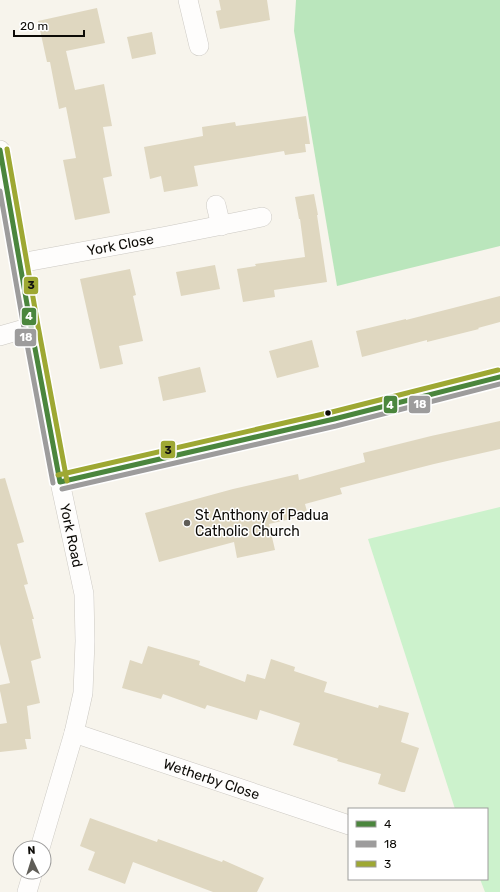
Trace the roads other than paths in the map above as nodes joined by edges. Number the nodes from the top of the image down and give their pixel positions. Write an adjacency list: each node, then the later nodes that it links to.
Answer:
1 (188, 0): 2 (street)
2 (199, 46)
3 (0, 150): 7 (street, York Road)
4 (216, 205): 6 (street)
5 (262, 217): 6 (street, York Close)
6 (221, 226): 7 (street, York Close)
7 (20, 263): 8 (street, York Road)
8 (31, 327): 9 (street); 11 (street, York Road)
9 (0, 336)
10 (500, 377): 11 (street)
11 (60, 482): 12 (street, York Road)
12 (74, 733): 13 (street, Wetherby Close); 14 (street, York Road)
13 (348, 825)
14 (42, 840)
15 (30, 880): 16 (street)
16 (26, 892)

